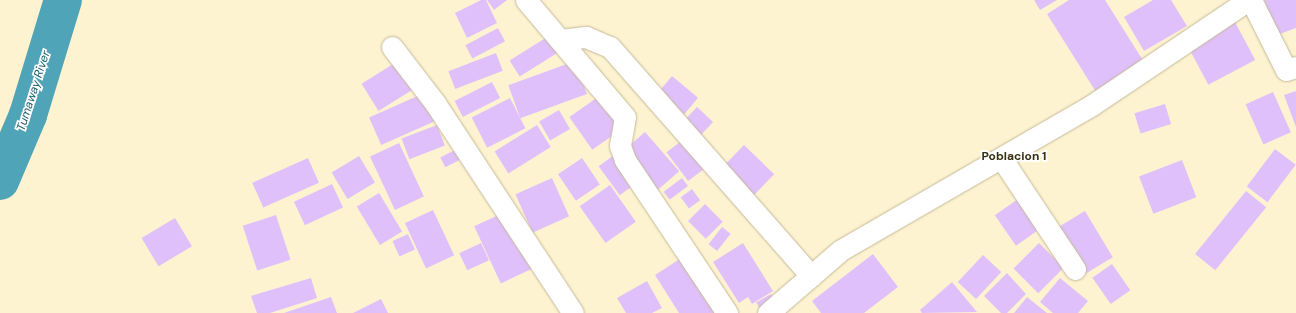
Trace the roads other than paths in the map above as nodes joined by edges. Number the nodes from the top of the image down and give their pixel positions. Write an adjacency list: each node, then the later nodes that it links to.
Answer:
1 (526, 0): 3 (street)
2 (1250, 0): 5 (street); 6 (street)
3 (560, 40): 8 (street); 10 (street)
4 (392, 47): 9 (street)
5 (1296, 67)
6 (1002, 159): 7 (street); 8 (street)
7 (1075, 269)
8 (811, 276): 11 (street)
9 (573, 313)
10 (727, 313)
11 (768, 313)

